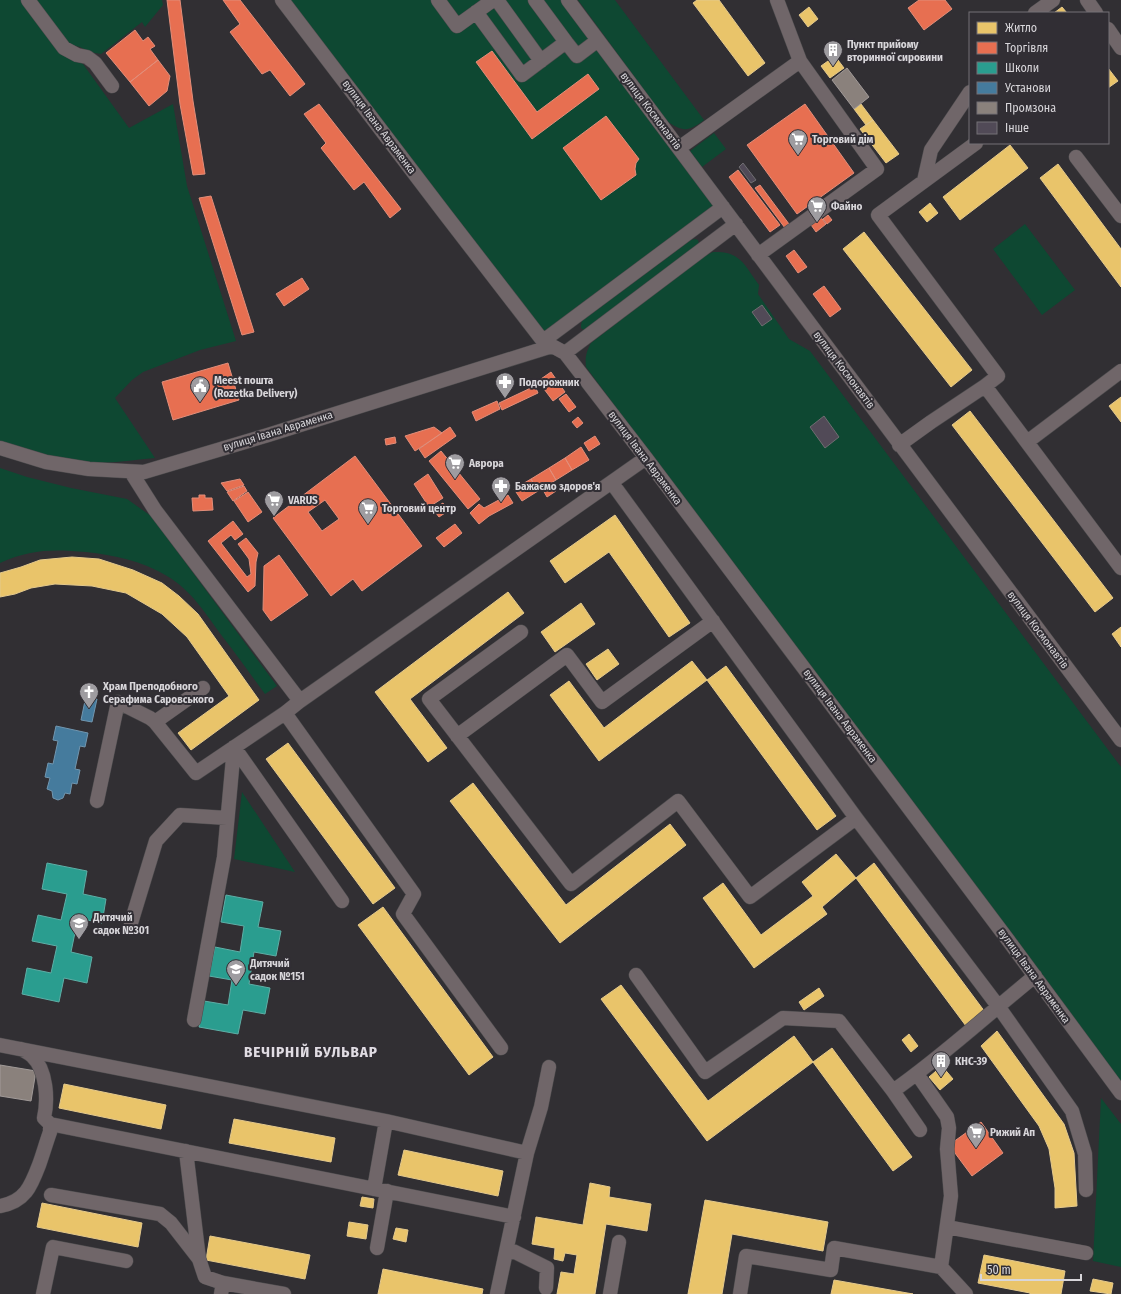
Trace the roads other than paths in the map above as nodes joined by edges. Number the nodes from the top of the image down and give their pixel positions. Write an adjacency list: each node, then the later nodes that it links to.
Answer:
1 (28, 0): 20 (street)
2 (282, 0): 30 (street, вулиця Івана Авраменка)
3 (438, 0): 11 (street)
4 (493, 0): 11 (street)
5 (497, 0): 18 (street)
6 (535, 0): 16 (street)
7 (568, 0): 15 (street, вулиця Космонавтів)
8 (777, 0): 19 (street)
9 (1054, 0): 12 (street)
10 (1087, 0): 13 (street)
11 (476, 12): 18 (street)
12 (1036, 12)
13 (1095, 12)
14 (1109, 30): 17 (street)
15 (598, 40): 16 (street); 23 (street, вулиця Космонавтів)
16 (566, 42): 18 (street)
17 (1121, 48)
18 (542, 61)
19 (800, 61): 23 (street); 29 (street)
20 (112, 86)
21 (969, 93): 25 (street)
22 (975, 144): 25 (street)
23 (678, 148): 26 (street, вулиця Космонавтів)
24 (1076, 157): 27 (street)
25 (924, 181): 33 (street)
26 (723, 207): 28 (street, вулиця Космонавтів); 30 (street)
27 (1121, 216)
28 (736, 224): 29 (street, вулиця Космонавтів); 31 (street)
29 (758, 255): 35 (street, вулиця Космонавтів)
30 (547, 343): 31 (street, вулиця Івана Авраменка); 38 (street, вулиця Івана Авраменка)
31 (565, 353): 37 (street, вулиця Івана Авраменка)
32 (1121, 371): 34 (street)
33 (985, 386): 34 (street); 35 (street)
34 (1027, 442): 40 (street)
35 (900, 445): 48 (street, вулиця Космонавтів)
36 (0, 448): 38 (street, вулиця Івана Авраменка)
37 (646, 458): 39 (street); 56 (street, вулиця Івана Авраменка)
38 (131, 472): 44 (street)
39 (612, 483): 41 (street); 44 (street)
40 (1121, 568)
41 (713, 621): 47 (street); 52 (street)
42 (521, 632): 47 (street)
43 (203, 688): 46 (street)
44 (300, 701): 45 (street)
45 (284, 713): 49 (street); 60 (street)
46 (155, 722): 49 (street); 50 (street)
47 (457, 736): 52 (street)
48 (1121, 740)
49 (234, 748): 51 (street); 53 (street)
50 (98, 800)
51 (227, 818): 54 (street); 58 (street)
52 (856, 818): 57 (street)
53 (342, 901)
54 (131, 923)
55 (636, 975): 64 (street)
56 (1035, 976): 57 (street); 65 (street, вулиця Івана Авраменка)
57 (998, 1006): 63 (street); 72 (street)
58 (194, 1020)
59 (0, 1045): 61 (street)
60 (501, 1048)
61 (21, 1049): 66 (street); 67 (street)
62 (549, 1067): 70 (street)
63 (917, 1074): 64 (street); 76 (street)
64 (893, 1091): 68 (street)
65 (1121, 1093)
66 (386, 1121): 70 (street); 71 (street)
67 (50, 1124): 69 (street); 74 (street)
68 (920, 1130)
69 (186, 1151): 71 (street); 81 (street)
70 (527, 1153): 75 (street)
71 (380, 1190): 75 (street); 78 (street)
72 (1086, 1190)
73 (51, 1195): 81 (street)
74 (0, 1206)
75 (514, 1217): 79 (street)
76 (947, 1227): 80 (street); 83 (street)
77 (619, 1242): 89 (street)
78 (377, 1248)
79 (507, 1248): 85 (street); 88 (street)
80 (1086, 1253)
81 (199, 1259): 84 (street)
82 (126, 1261): 86 (street)
83 (941, 1267): 90 (street); 91 (street)
84 (222, 1288): 87 (street)
85 (546, 1288)
86 (43, 1294)
87 (284, 1294)
88 (497, 1294)
89 (610, 1294)
90 (740, 1294)
91 (966, 1294)

